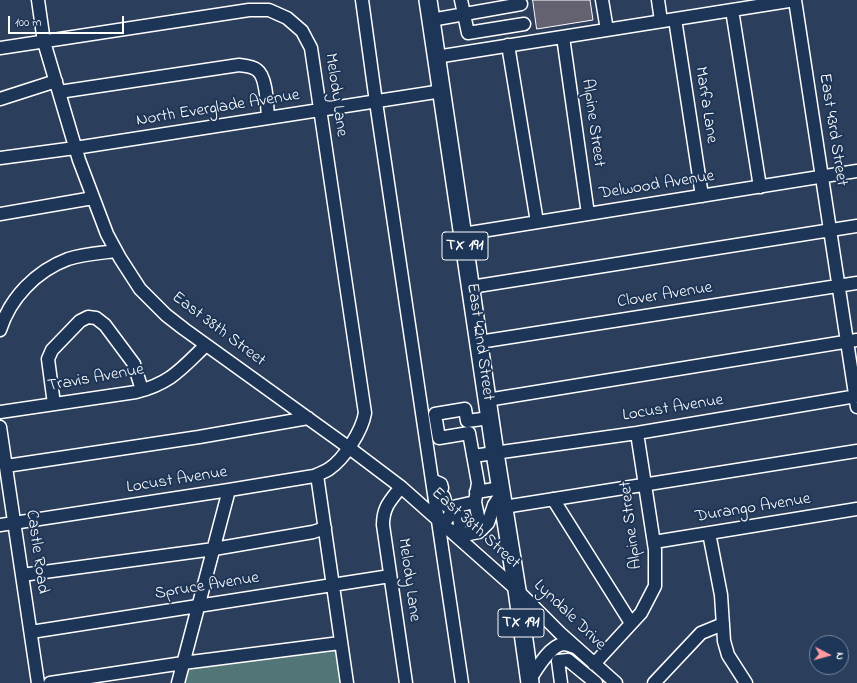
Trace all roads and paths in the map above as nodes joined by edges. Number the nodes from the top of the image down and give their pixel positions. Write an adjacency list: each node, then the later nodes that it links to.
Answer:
1 (38, 0): 18 (street, East 38th Street)
2 (362, 0): 26 (street)
3 (428, 0): 13 (highway, East 42nd Street / TX 191)
4 (461, 0): 11 (street)
5 (602, 0): 16 (street)
6 (658, 0): 14 (street)
7 (795, 0): 9 (street); 32 (street, East 43rd Street)
8 (521, 2): 11 (street); 15 (street)
9 (768, 2): 10 (street)
10 (732, 10): 12 (street); 33 (street)
11 (464, 14): 13 (street); 15 (street)
12 (675, 19): 14 (street); 34 (street, Marfa Lane)
13 (431, 20): 22 (highway, East 42nd Street / TX 191)
14 (661, 21): 16 (street)
15 (524, 24): 19 (street)
16 (607, 30): 17 (street)
17 (563, 36): 19 (street); 37 (street, Alpine Street)
18 (44, 42): 21 (street, Melody Lane); 23 (street, East 38th Street); 27 (street, Melody Lane)
19 (527, 42): 20 (street)
20 (508, 45): 22 (street); 38 (street)
21 (0, 48)
22 (436, 57): 24 (highway, East 42nd Street / TX 191)
23 (57, 87): 25 (street); 28 (street); 29 (street, East 38th Street)
24 (442, 91): 26 (street, North Everglade Avenue); 41 (highway, East 42nd Street / TX 191)
25 (0, 99)
26 (376, 102): 27 (street, North Everglade Avenue); 62 (street)
27 (320, 110): 28 (street, North Everglade Avenue); 63 (street, Melody Lane)
28 (268, 118): 29 (street, North Everglade Avenue)
29 (75, 148): 30 (street, North Everglade Avenue); 35 (street, East 38th Street)
30 (0, 158)
31 (857, 171): 32 (street, Delwood Avenue)
32 (822, 177): 33 (street, Delwood Avenue); 40 (street, East 43rd Street)
33 (760, 187): 34 (street, Delwood Avenue)
34 (702, 196): 37 (street, Delwood Avenue)
35 (93, 198): 36 (street); 42 (street, East 38th Street)
36 (0, 214)
37 (588, 214): 38 (street, Delwood Avenue)
38 (537, 222): 41 (street, Delwood Avenue)
39 (857, 226): 40 (street)
40 (830, 230): 44 (street, East 43rd Street); 45 (street)
41 (463, 234): 45 (highway, East 42nd Street / TX 191)
42 (116, 251): 46 (street); 49 (street, East 38th Street)
43 (857, 283): 44 (street, Clover Avenue)
44 (839, 286): 47 (street, East 43rd Street); 48 (street, Clover Avenue)
45 (471, 287): 48 (highway, East 42nd Street / TX 191)
46 (0, 330)
47 (852, 341): 51 (street); 52 (street, East 43rd Street)
48 (479, 342): 51 (highway, East 42nd Street / TX 191)
49 (206, 345): 50 (street, Travis Avenue); 55 (street, East 38th Street)
50 (142, 390): 53 (street, Travis Avenue); 53 (street)
51 (487, 400): 56 (highway, East 42nd Street / TX 191)
52 (856, 400): 60 (street, Locust Avenue)
53 (54, 404): 54 (street, Travis Avenue)
54 (0, 412)
55 (308, 418): 63 (street, East 38th Street); 67 (street)
56 (490, 418): 57 (street); 65 (highway, East 42nd Street / TX 191)
57 (467, 421): 59 (street); 61 (street)
58 (0, 427): 67 (street, Castle Road)
59 (469, 433): 61 (street); 66 (street)
60 (637, 433): 65 (street, Locust Avenue); 70 (street, Alpine Street)
61 (439, 438): 62 (street)
62 (426, 441): 69 (street)
63 (348, 447): 68 (street, Locust Avenue); 71 (street, East 38th Street)
64 (857, 451): 70 (street)
65 (495, 453): 66 (street, Locust Avenue); 74 (highway, East 42nd Street / TX 191)
66 (473, 456): 75 (street)
67 (6, 466): 79 (street, Castle Road)
68 (317, 475): 72 (street, Locust Avenue); 84 (street)
69 (432, 480): 73 (street); 73 (street)
70 (645, 485): 76 (street); 86 (street, Alpine Street)
71 (401, 487): 82 (street, East 38th Street); 89 (street, Melody Lane)
72 (229, 490): 79 (street, Locust Avenue); 87 (street)
73 (441, 495): 77 (street); 82 (street)
74 (502, 496): 75 (street); 76 (street); 82 (street); 91 (highway, East 42nd Street / TX 191)
75 (476, 497): 77 (street); 80 (street)
76 (553, 499): 93 (street)
77 (455, 508): 82 (street); 83 (street)
78 (857, 509): 85 (street, Durango Avenue)
79 (14, 522): 81 (street, Locust Avenue); 88 (street, Castle Road)
80 (479, 522)
81 (0, 524)
82 (443, 524): 91 (street, East 38th Street); 108 (street)
83 (460, 524)
84 (325, 528): 87 (street); 90 (street)
85 (708, 533): 86 (street, Durango Avenue); 94 (street)
86 (654, 542): 93 (street, Alpine Street)
87 (214, 549): 88 (street); 92 (street)
88 (22, 575): 95 (street, Castle Road)
89 (390, 576): 90 (street, Spruce Avenue); 107 (street, Melody Lane)
90 (333, 584): 92 (street, Spruce Avenue); 96 (street)
91 (517, 590): 97 (street, Lyndale Drive); 102 (highway, East 42nd Street / TX 191)
92 (198, 605): 95 (street, Spruce Avenue); 98 (street)
93 (631, 623): 99 (street, Alpine Street)
94 (723, 624): 112 (street); 113 (street)
95 (30, 632): 103 (street, Castle Road)
96 (340, 643): 98 (street); 106 (street)
97 (575, 647): 99 (street, Lyndale Drive); 102 (street)
98 (183, 663): 101 (street); 105 (street)
99 (594, 664): 100 (street, Lyndale Drive)
100 (604, 672): 110 (street); 111 (street, Lyndale Drive)
101 (101, 679): 104 (street)
102 (530, 682)
103 (38, 683)
104 (50, 683)
105 (178, 683)
106 (347, 683)
107 (406, 683)
108 (462, 683)
109 (561, 683): 110 (street)
110 (595, 683)
111 (616, 683)
112 (654, 683)
113 (746, 683)

